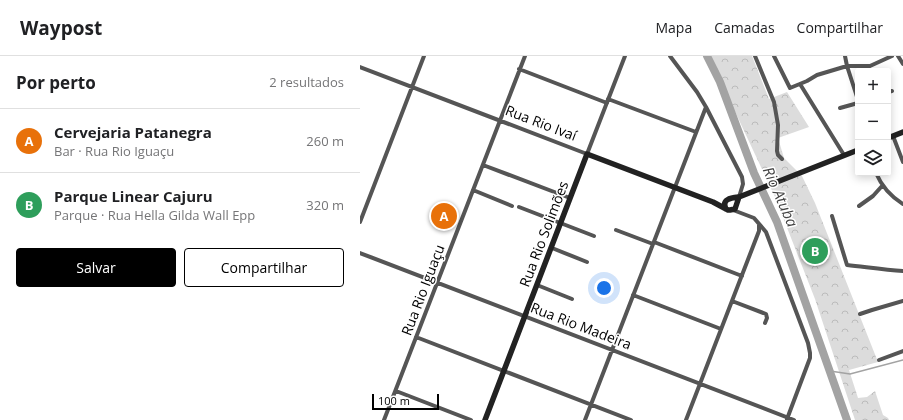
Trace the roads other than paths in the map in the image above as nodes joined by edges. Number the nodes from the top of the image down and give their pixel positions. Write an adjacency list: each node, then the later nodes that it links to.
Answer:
1 (424, 56): 15 (street)
2 (525, 56): 13 (street, Rua Rio Iguaçu)
3 (625, 56): 17 (street, Rua Rio Solimões)
4 (670, 56): 19 (street)
5 (754, 56): 29 (street)
6 (774, 56): 14 (street)
7 (845, 56): 11 (street)
8 (892, 56): 11 (street)
9 (898, 56): 10 (street)
10 (903, 64)
11 (847, 66): 14 (street); 16 (street)
12 (360, 67): 15 (street, Rua Rio Ivaí)
13 (519, 69): 17 (street); 21 (street, Rua Rio Iguaçu)
14 (800, 84): 28 (street)
15 (412, 87): 21 (street, Rua Rio Ivaí); 47 (street)
16 (855, 92)
17 (608, 101): 22 (street); 27 (street, Rua Rio Solimões)
18 (855, 103): 20 (street)
19 (706, 107): 22 (street); 36 (street)
20 (840, 108)
21 (500, 120): 27 (street, Rua Rio Ivaí); 31 (street, Rua Rio Iguaçu)
22 (696, 132): 34 (street)
23 (903, 132): 24 (street)
24 (891, 137)
25 (891, 139): 30 (street)
26 (855, 151): 28 (street, Rua Rio Ivaí)
27 (587, 154): 34 (street, Rua Rio Ivaí); 37 (street, Rua Rio Solimões)
28 (844, 155): 36 (street, Rua Rio Ivaí)
29 (782, 159)
30 (903, 162)
31 (483, 165): 35 (street, Rua Rio Iguaçu); 37 (street)
32 (877, 176): 33 (street)
33 (882, 186): 40 (street); 42 (street)
34 (675, 187): 39 (street, Rua Rio Ivaí); 52 (street)
35 (473, 190): 41 (street); 58 (street, Rua Rio Iguaçu)
36 (739, 197): 38 (street, Rua Rio Ivaí); 44 (street)
37 (570, 198): 49 (street, Rua Rio Solimões)
38 (727, 200): 39 (street, Rua Rio Ivaí); 44 (street); 45 (street)
39 (713, 202): 45 (street, Rua Rio Ivaí)
40 (903, 204)
41 (512, 206)
42 (859, 206)
43 (519, 207): 49 (street)
44 (735, 208): 45 (street); 48 (street)
45 (726, 209)
46 (832, 216): 56 (street)
47 (360, 222)
48 (758, 222): 57 (street); 76 (street)
49 (561, 224): 51 (street); 53 (street, Rua Rio Solimões)
50 (616, 230): 52 (street)
51 (594, 236)
52 (653, 243): 57 (street); 60 (street)
53 (552, 248): 55 (street); 59 (street, Rua Rio Solimões)
54 (360, 253): 58 (street, Rua Rio Madeira)
55 (587, 262)
56 (903, 271)
57 (742, 276): 62 (street)
58 (437, 282): 65 (street, Rua Rio Madeira); 68 (street, Rua Rio Iguaçu)
59 (537, 286): 61 (street); 65 (street, Rua Rio Solimões)
60 (633, 295): 67 (street); 69 (street)
61 (572, 299)
62 (732, 301): 66 (street); 67 (street)
63 (903, 301): 64 (street)
64 (860, 314)
65 (525, 316): 69 (street, Rua Rio Madeira); 72 (street, Rua Rio Solimões)
66 (765, 323)
67 (721, 329): 73 (street)
68 (416, 337): 72 (street); 74 (street, Rua Rio Iguaçu)
69 (612, 350): 73 (street, Rua Rio Madeira); 75 (street)
70 (903, 351): 71 (street)
71 (878, 360)
72 (504, 370): 75 (street); 79 (street, Rua Rio Solimões)
73 (700, 384): 76 (street, Rua Rio Madeira); 82 (street)
74 (396, 391): 77 (street, Rua Rio Iguaçu); 78 (street)
75 (591, 404): 80 (street); 81 (street)
76 (787, 419): 83 (street, Rua Rio Madeira)
77 (384, 420)
78 (471, 420)
79 (485, 420)
80 (585, 420)
81 (631, 420)
82 (686, 420)
83 (794, 420)

